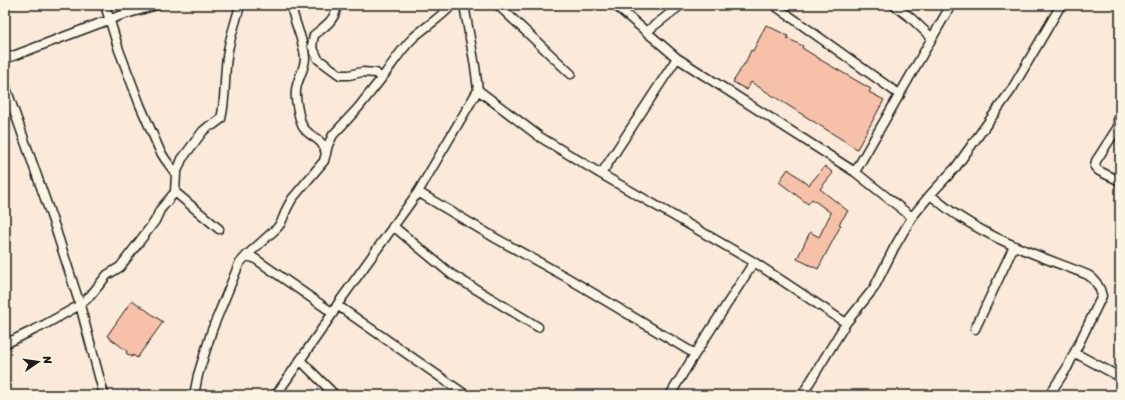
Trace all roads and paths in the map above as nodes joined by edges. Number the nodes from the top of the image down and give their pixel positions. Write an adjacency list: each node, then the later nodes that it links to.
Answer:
1 (105, 5): 15 (street)
2 (157, 5): 15 (street)
3 (240, 5): 29 (street)
4 (291, 5): 27 (street)
5 (336, 5): 21 (street)
6 (452, 5): 21 (street)
7 (464, 5): 23 (street)
8 (498, 5): 20 (street)
9 (615, 5): 16 (street)
10 (681, 5): 16 (street)
11 (774, 5): 24 (street)
12 (894, 5): 17 (street)
13 (952, 5): 17 (street)
14 (1061, 5): 34 (street)
15 (109, 20): 19 (street); 29 (street)
16 (646, 32): 18 (street)
17 (932, 38): 24 (street)
18 (677, 58): 28 (street); 30 (street)
19 (5, 59)
20 (571, 74)
21 (381, 79): 27 (street)
22 (5, 85): 41 (street)
23 (478, 90): 30 (street); 33 (street)
24 (900, 95): 28 (street)
25 (1120, 116): 26 (street)
26 (1119, 128): 31 (street)
27 (326, 154): 39 (street)
28 (855, 172): 35 (street)
29 (176, 174): 32 (street)
30 (601, 174): 40 (street)
31 (1120, 181)
32 (175, 192): 37 (street); 41 (street)
33 (418, 192): 36 (street); 49 (street)
34 (930, 195): 35 (street); 38 (street)
35 (912, 217): 44 (street)
36 (393, 226): 42 (street); 45 (street)
37 (219, 230)
38 (1014, 246): 46 (street); 48 (street)
39 (246, 256): 43 (street); 53 (street)
40 (754, 262): 44 (street); 49 (street)
41 (80, 305): 47 (street); 52 (street)
42 (337, 305): 43 (street); 56 (street)
43 (333, 313): 50 (street)
44 (846, 323): 58 (street)
45 (538, 327)
46 (975, 329)
47 (5, 344)
48 (1075, 353): 51 (street); 59 (street)
49 (694, 354): 57 (street)
50 (300, 360): 54 (street); 55 (street)
51 (1120, 377)
52 (104, 395)
53 (194, 395)
54 (276, 395)
55 (335, 395)
56 (466, 395)
57 (670, 395)
58 (802, 395)
59 (1049, 395)

